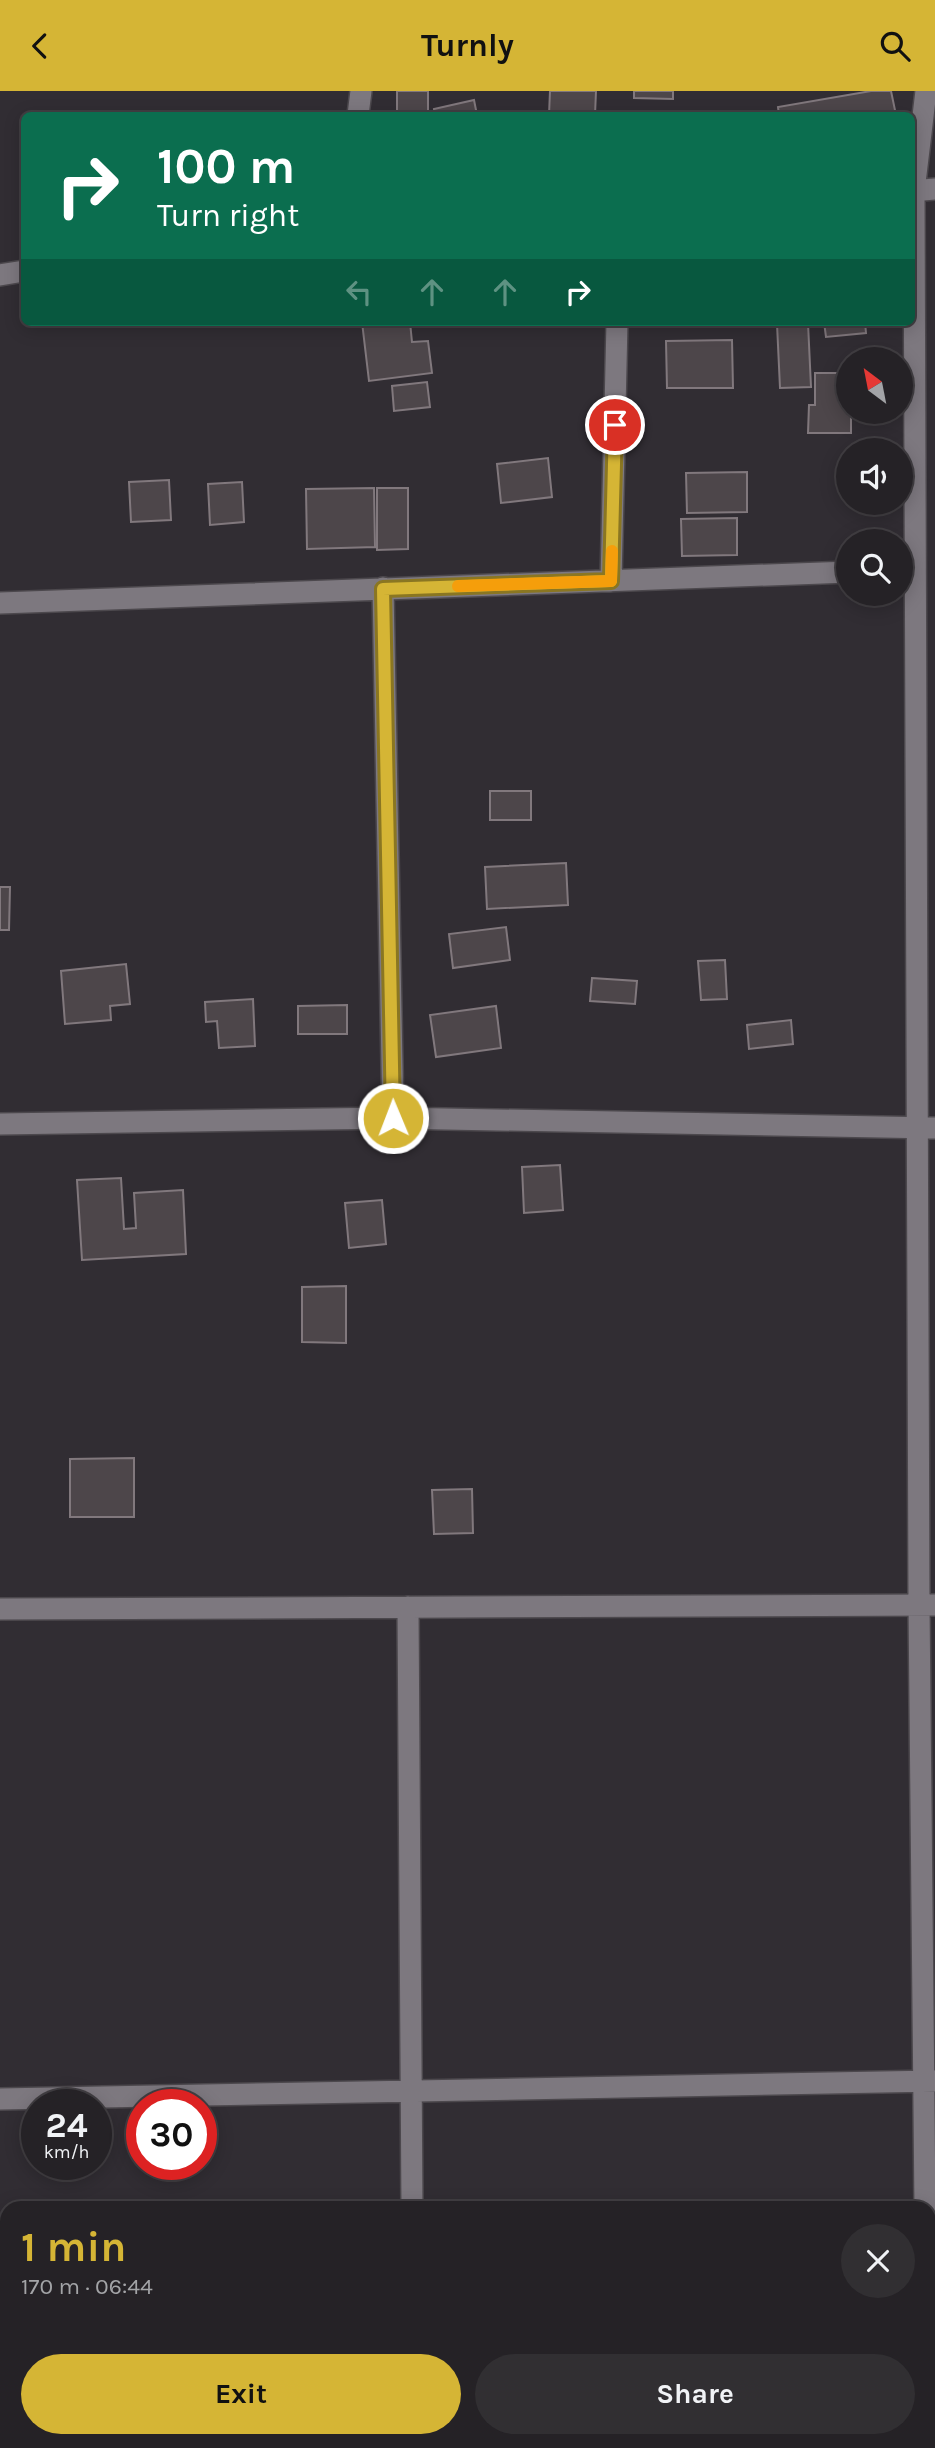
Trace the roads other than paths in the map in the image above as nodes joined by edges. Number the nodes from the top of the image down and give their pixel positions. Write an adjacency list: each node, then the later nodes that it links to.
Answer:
1 (361, 91): 3 (street)
2 (926, 91): 4 (street)
3 (358, 112)
4 (920, 190): 8 (street)
5 (21, 272): 6 (street)
6 (0, 275)
7 (617, 326): 10 (street)
8 (917, 570): 15 (street)
9 (836, 572): 10 (street)
10 (611, 581): 11 (street)
11 (383, 589): 12 (street); 13 (street)
12 (0, 603)
13 (393, 1118): 14 (street); 15 (street)
14 (0, 1124)
15 (926, 1128): 16 (street)
16 (927, 1604): 17 (street); 19 (street)
17 (408, 1607): 18 (street); 20 (street)
18 (0, 1609)
19 (929, 2081): 20 (street); 23 (street)
20 (411, 2091): 21 (street); 22 (street)
21 (0, 2099)
22 (412, 2201)
23 (925, 2201)

